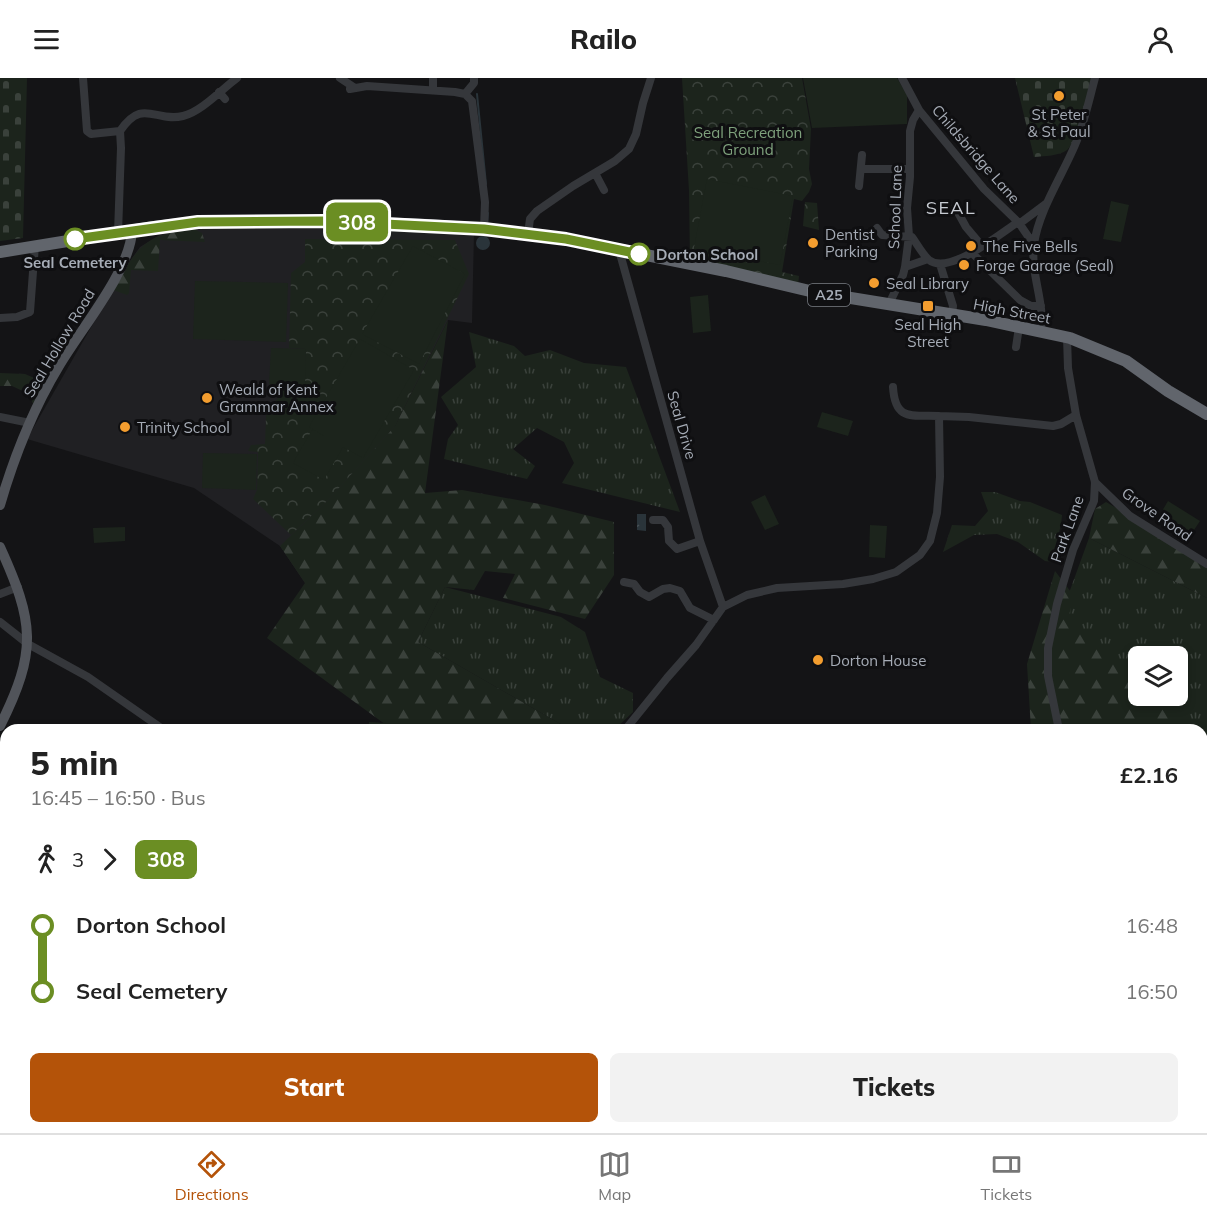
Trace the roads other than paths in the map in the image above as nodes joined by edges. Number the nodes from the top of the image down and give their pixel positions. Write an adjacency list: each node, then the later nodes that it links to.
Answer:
1 (83, 78): 15 (street)
2 (237, 78): 11 (street)
3 (340, 78): 9 (street)
4 (433, 78): 10 (street)
5 (474, 78): 12 (street)
6 (651, 78): 19 (street)
7 (902, 78): 14 (street, Childsbridge Lane)
8 (1095, 78): 22 (street)
9 (367, 82): 10 (street)
10 (433, 90): 12 (street)
11 (219, 92): 13 (street); 15 (street)
12 (465, 94): 26 (street)
13 (225, 99)
14 (918, 109): 18 (street, School Lane); 24 (street, Childsbridge Lane)
15 (120, 130): 28 (street)
16 (862, 155): 17 (street)
17 (861, 169): 18 (street); 20 (street)
18 (910, 169): 30 (street, School Lane)
19 (595, 173): 21 (street); 29 (street)
20 (859, 186)
21 (604, 190)
22 (1049, 202): 24 (street); 32 (street)
23 (955, 207): 33 (street)
24 (1018, 223): 32 (street, Childsbridge Lane); 33 (street)
25 (877, 228): 30 (street)
26 (484, 229): 27 (highway, A25); 29 (highway, High Street / A25)
27 (132, 231): 28 (highway, A25); 53 (main road, Seal Hollow Road)
28 (118, 233): 31 (highway, A25)
29 (528, 234): 34 (highway, High Street / A25)
30 (909, 236): 37 (street); 39 (street, School Lane)
31 (34, 245): 35 (highway, A25); 43 (street)
32 (1034, 245): 41 (street)
33 (982, 246): 36 (street)
34 (619, 250): 40 (highway, High Street / A25); 59 (street, Seal Drive)
35 (0, 252)
36 (973, 254): 38 (street); 41 (street)
37 (928, 259): 38 (street); 39 (street)
38 (940, 264): 42 (street)
39 (905, 267): 40 (street, School Lane)
40 (889, 304): 42 (highway, High Street / A25)
41 (1041, 306): 45 (street)
42 (952, 315): 44 (highway, High Street / A25)
43 (0, 318)
44 (1019, 327): 45 (highway, High Street / A25); 47 (street)
45 (1041, 331): 46 (highway, High Street / A25)
46 (1067, 337): 49 (highway, A25); 50 (street, Park Lane)
47 (1016, 347)
48 (893, 387): 51 (street)
49 (1207, 414)
50 (1076, 415): 51 (street); 54 (street, Park Lane)
51 (939, 416): 65 (street)
52 (0, 417): 53 (street)
53 (30, 423): 57 (main road, Seal Hollow Road)
54 (1095, 482): 55 (street, Grove Road); 56 (street, Park Lane)
55 (1110, 498): 56 (street); 61 (street, Grove Road)
56 (1094, 501): 72 (street, Park Lane)
57 (0, 505)
58 (653, 520): 59 (street)
59 (700, 541): 65 (street, Seal Drive)
60 (0, 547): 63 (main road)
61 (1207, 564)
62 (624, 582): 66 (street)
63 (18, 587): 64 (street); 68 (main road)
64 (0, 594)
65 (723, 607): 66 (street)
66 (714, 620): 71 (street)
67 (0, 622): 68 (street)
68 (28, 644): 69 (main road); 70 (street)
69 (1, 724)
70 (155, 724)
71 (630, 724)
72 (1058, 724)

